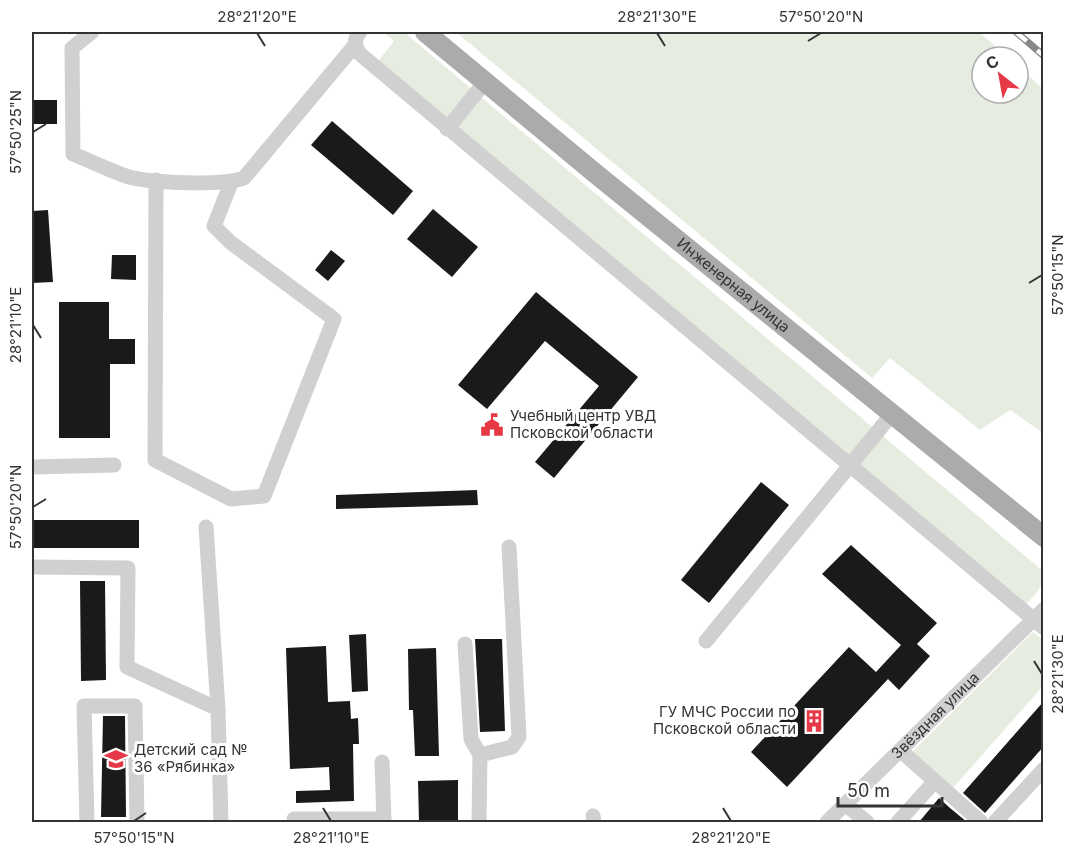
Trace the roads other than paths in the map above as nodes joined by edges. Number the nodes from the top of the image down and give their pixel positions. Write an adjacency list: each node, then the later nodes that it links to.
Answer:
1 (92, 32): 6 (street)
2 (425, 32): 4 (main road, Инженерная улица)
3 (357, 38): 5 (street); 7 (street)
4 (485, 82): 5 (street); 8 (main road, Инженерная улица)
5 (447, 129): 10 (street)
6 (156, 180): 7 (street); 7 (street)
7 (231, 183)
8 (892, 414): 10 (street); 13 (main road, Инженерная улица)
9 (114, 465): 11 (street)
10 (849, 465): 16 (street); 17 (street)
11 (32, 467)
12 (206, 527): 19 (street)
13 (1044, 537)
14 (509, 548): 21 (street)
15 (32, 567): 19 (street)
16 (1040, 619): 20 (street, Звёздная улица)
17 (706, 641)
18 (465, 644): 21 (street)
19 (218, 709): 30 (street)
20 (901, 751): 24 (street); 25 (street, Звёздная улица)
21 (480, 755): 31 (street)
22 (382, 762): 27 (street)
23 (1044, 769): 36 (street)
24 (935, 781): 34 (street); 35 (street)
25 (846, 805): 32 (street, Звёздная улица); 33 (street)
26 (294, 819): 27 (street)
27 (384, 820)
28 (87, 822): 29 (street)
29 (138, 822)
30 (221, 822)
31 (479, 822)
32 (827, 822)
33 (867, 822)
34 (898, 822)
35 (981, 822)
36 (995, 822)

